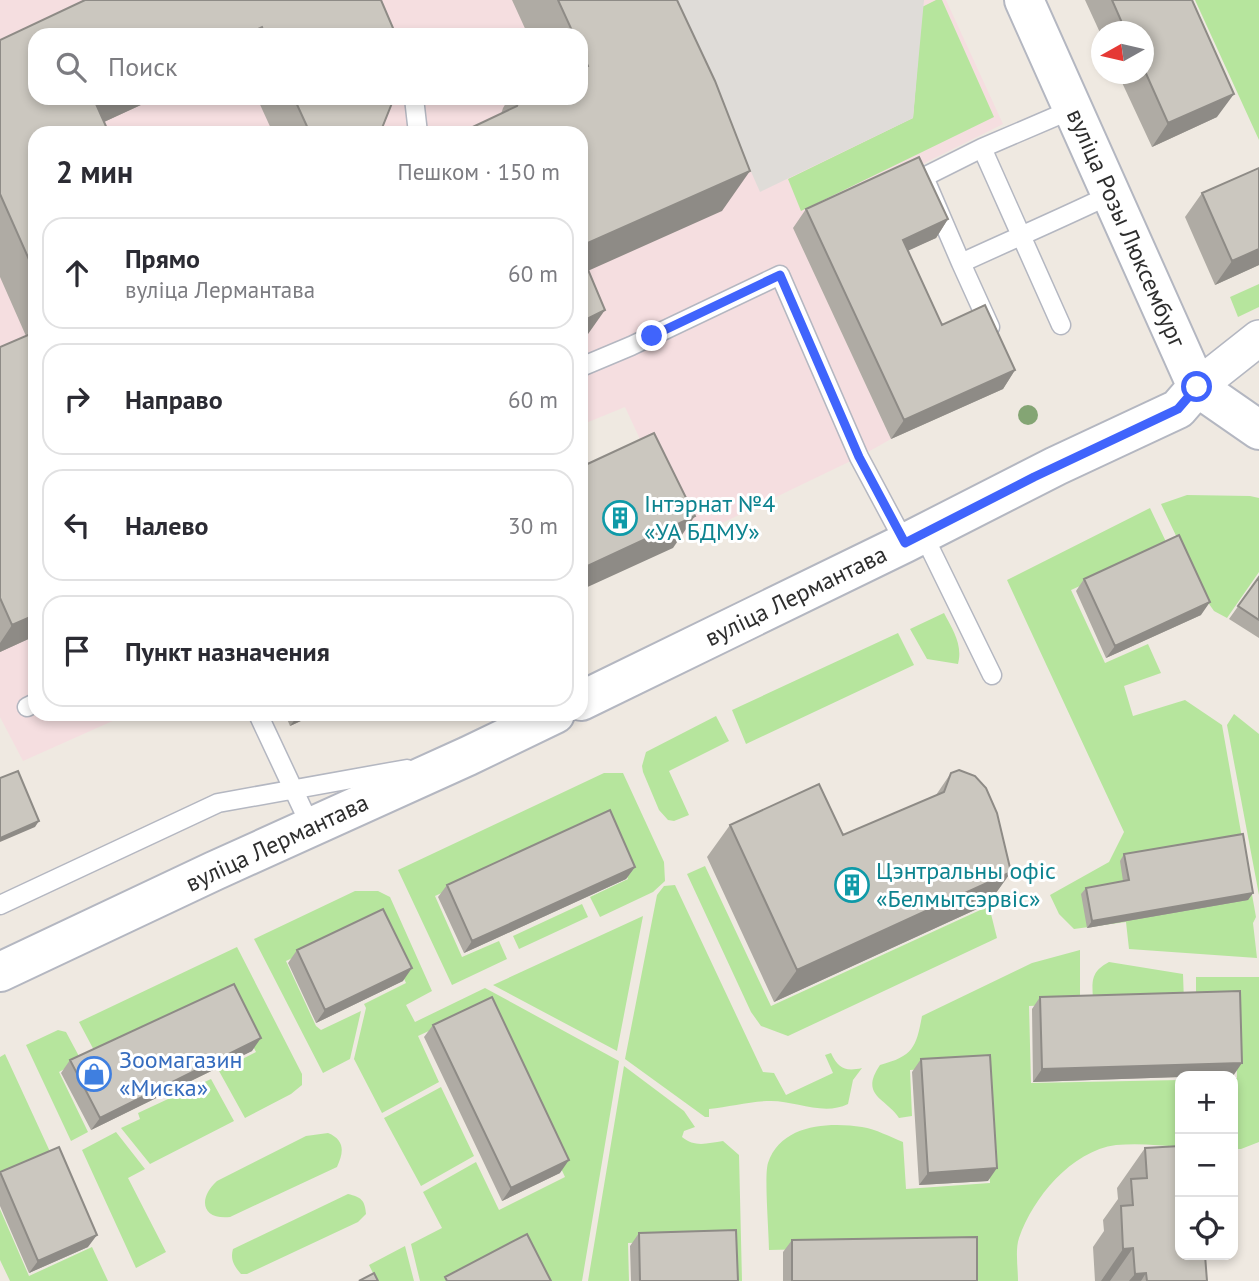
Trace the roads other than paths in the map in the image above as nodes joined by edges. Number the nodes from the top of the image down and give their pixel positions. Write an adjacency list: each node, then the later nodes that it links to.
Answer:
1 (1024, 0): 3 (street, вуліца Розы Люксембург)
2 (415, 105): 4 (lane)
3 (1073, 109): 5 (lane); 6 (street, вуліца Розы Люксембург)
4 (417, 126)
5 (982, 148): 7 (lane); 8 (lane)
6 (1112, 194): 7 (lane); 13 (street, вуліца Розы Люксембург)
7 (1021, 236): 8 (lane); 9 (lane)
8 (961, 263): 10 (lane)
9 (1061, 325)
10 (995, 337)
11 (1259, 338): 13 (street, вуліца Лермантава)
12 (588, 363): 15 (lane)
13 (1197, 387): 14 (street); 15 (street, вуліца Лермантава)
14 (1259, 430)
15 (914, 539): 16 (lane); 17 (street, вуліца Лермантава)
16 (992, 676)
17 (588, 698)
18 (261, 721): 21 (lane)
19 (540, 721): 20 (street, вуліца Лермантава)
20 (468, 756): 21 (lane); 22 (street, вуліца Лермантава)
21 (292, 788): 22 (lane); 23 (lane)
22 (312, 827): 24 (street, вуліца Лермантава)
23 (0, 905)
24 (0, 972)

